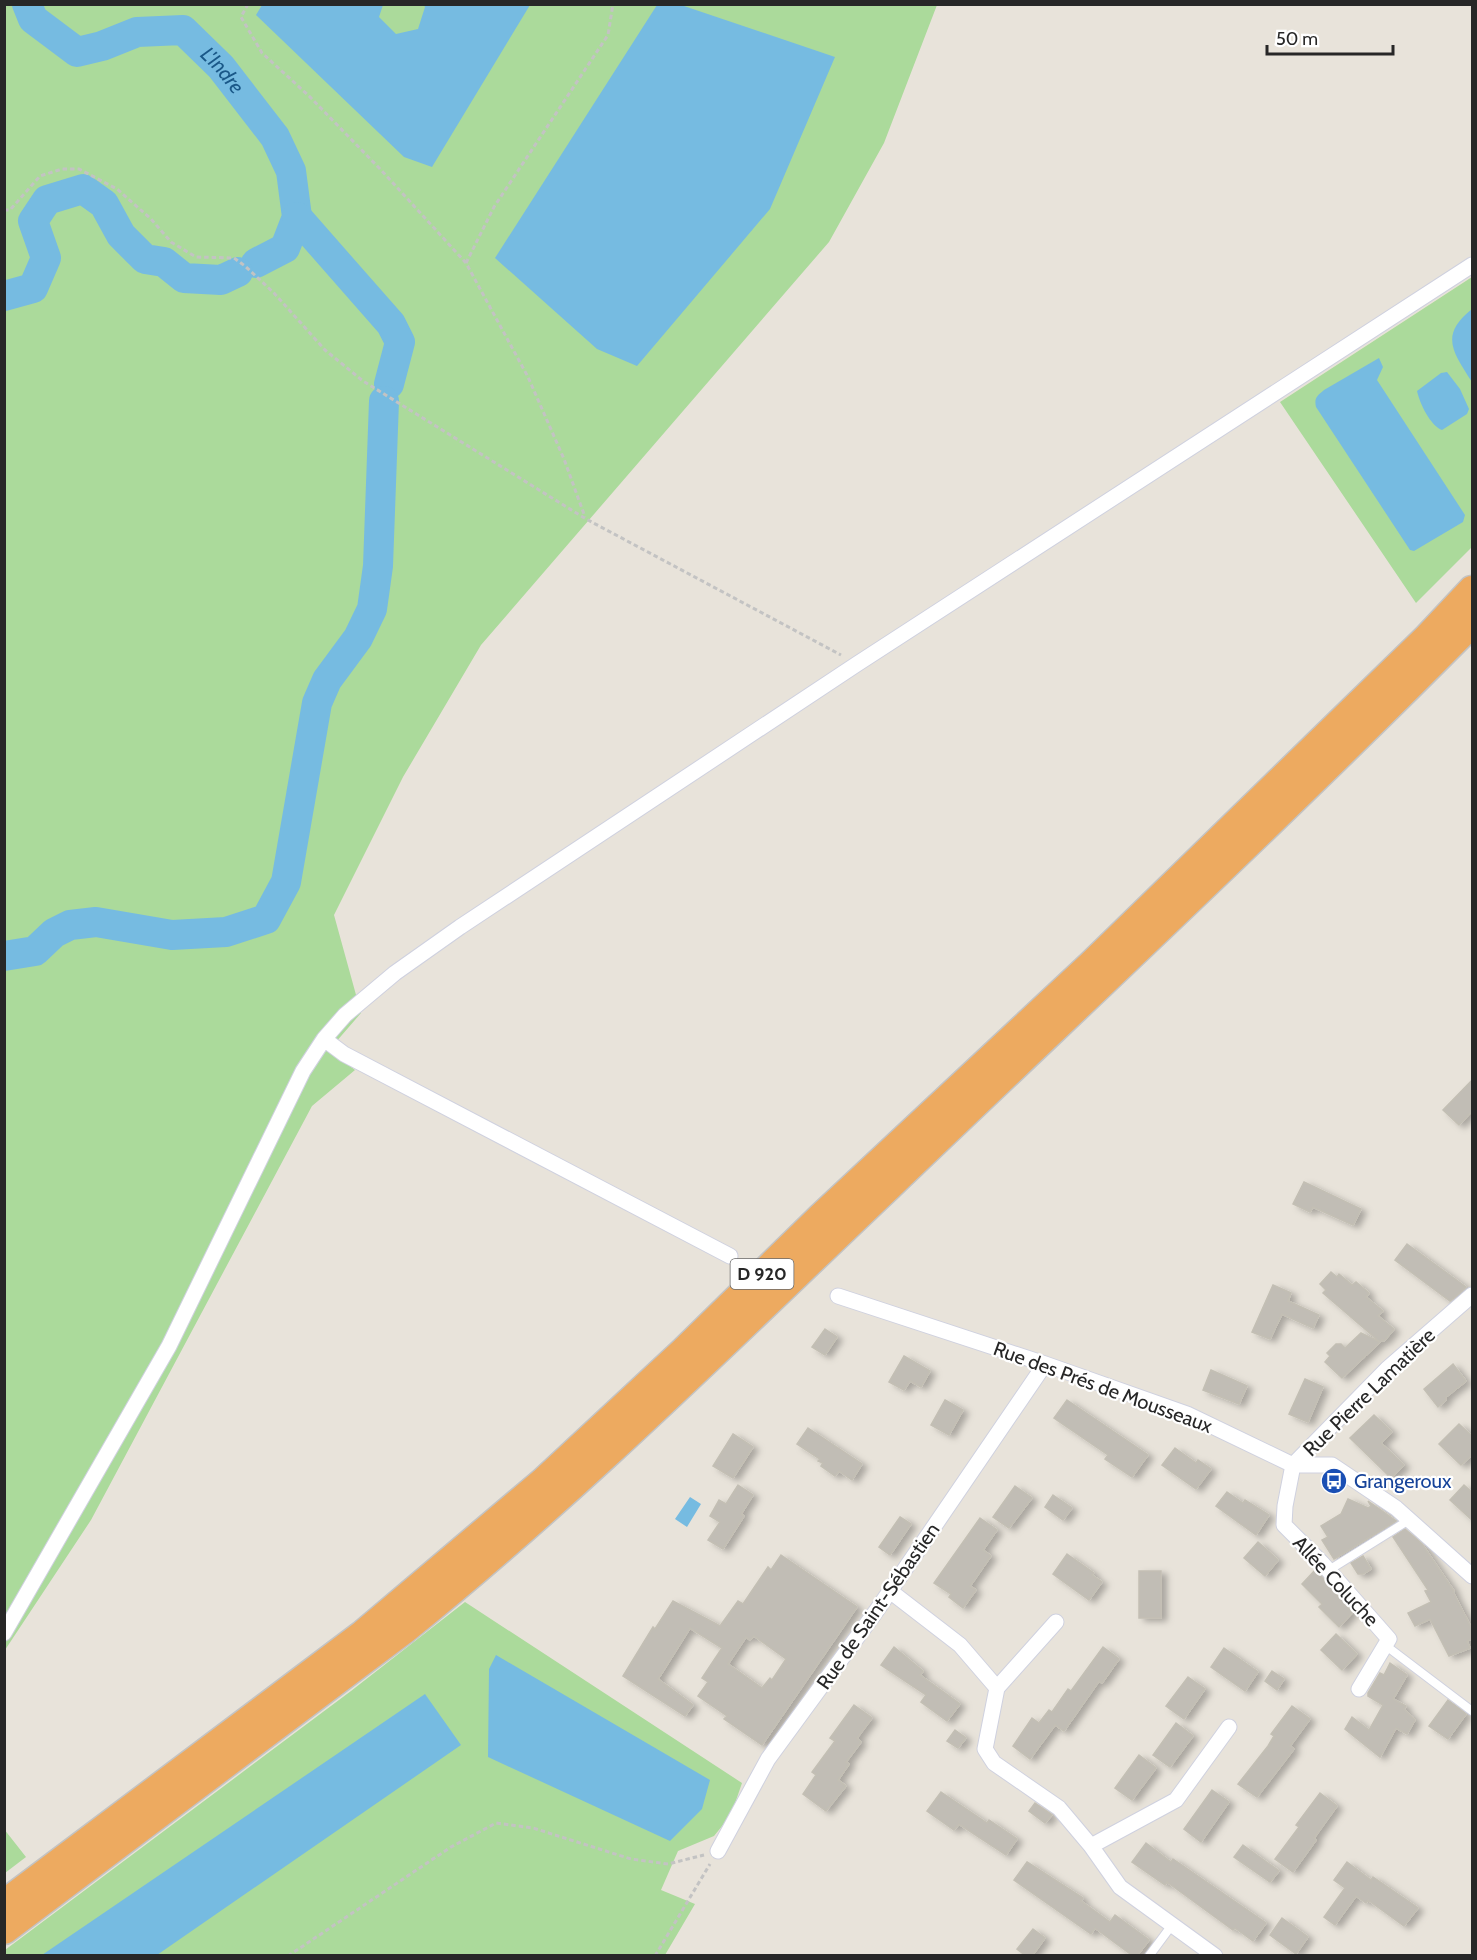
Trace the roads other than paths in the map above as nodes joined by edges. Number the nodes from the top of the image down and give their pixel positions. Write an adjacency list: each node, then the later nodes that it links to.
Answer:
1 (1473, 266): 6 (street)
2 (1473, 590): 25 (highway, D 920)
3 (1473, 623): 5 (highway, D 920)
4 (1473, 638): 5 (highway)
5 (1407, 689): 27 (highway, D 920)
6 (324, 1039): 7 (street); 17 (street)
7 (730, 1256)
8 (1473, 1295): 11 (street, Rue Pierre Lamatière)
9 (838, 1296): 10 (street, Rue des Prés de Mousseaux)
10 (1045, 1364): 11 (street, Rue des Prés de Mousseaux); 15 (street, Rue de Saint-Sébastien)
11 (1293, 1465): 12 (street, Rue des Prés de Mousseaux); 13 (street, Allée Coluche)
12 (1409, 1520): 13 (lane); 14 (street, Rue des Prés de Mousseaux)
13 (1329, 1570): 18 (street, Allée Coluche)
14 (1473, 1576)
15 (890, 1591): 19 (street); 24 (street, Rue de Saint-Sébastien)
16 (1056, 1622): 19 (street)
17 (4, 1633)
18 (1385, 1645): 20 (street, Allée Coluche); 21 (lane)
19 (998, 1688): 23 (street)
20 (1359, 1689)
21 (1473, 1711)
22 (1229, 1727): 23 (street)
23 (1091, 1846): 26 (street)
24 (718, 1851)
25 (4, 1904)
26 (1172, 1925): 28 (lane); 29 (street)
27 (4, 1930)
28 (1149, 1956)
29 (1215, 1956)

